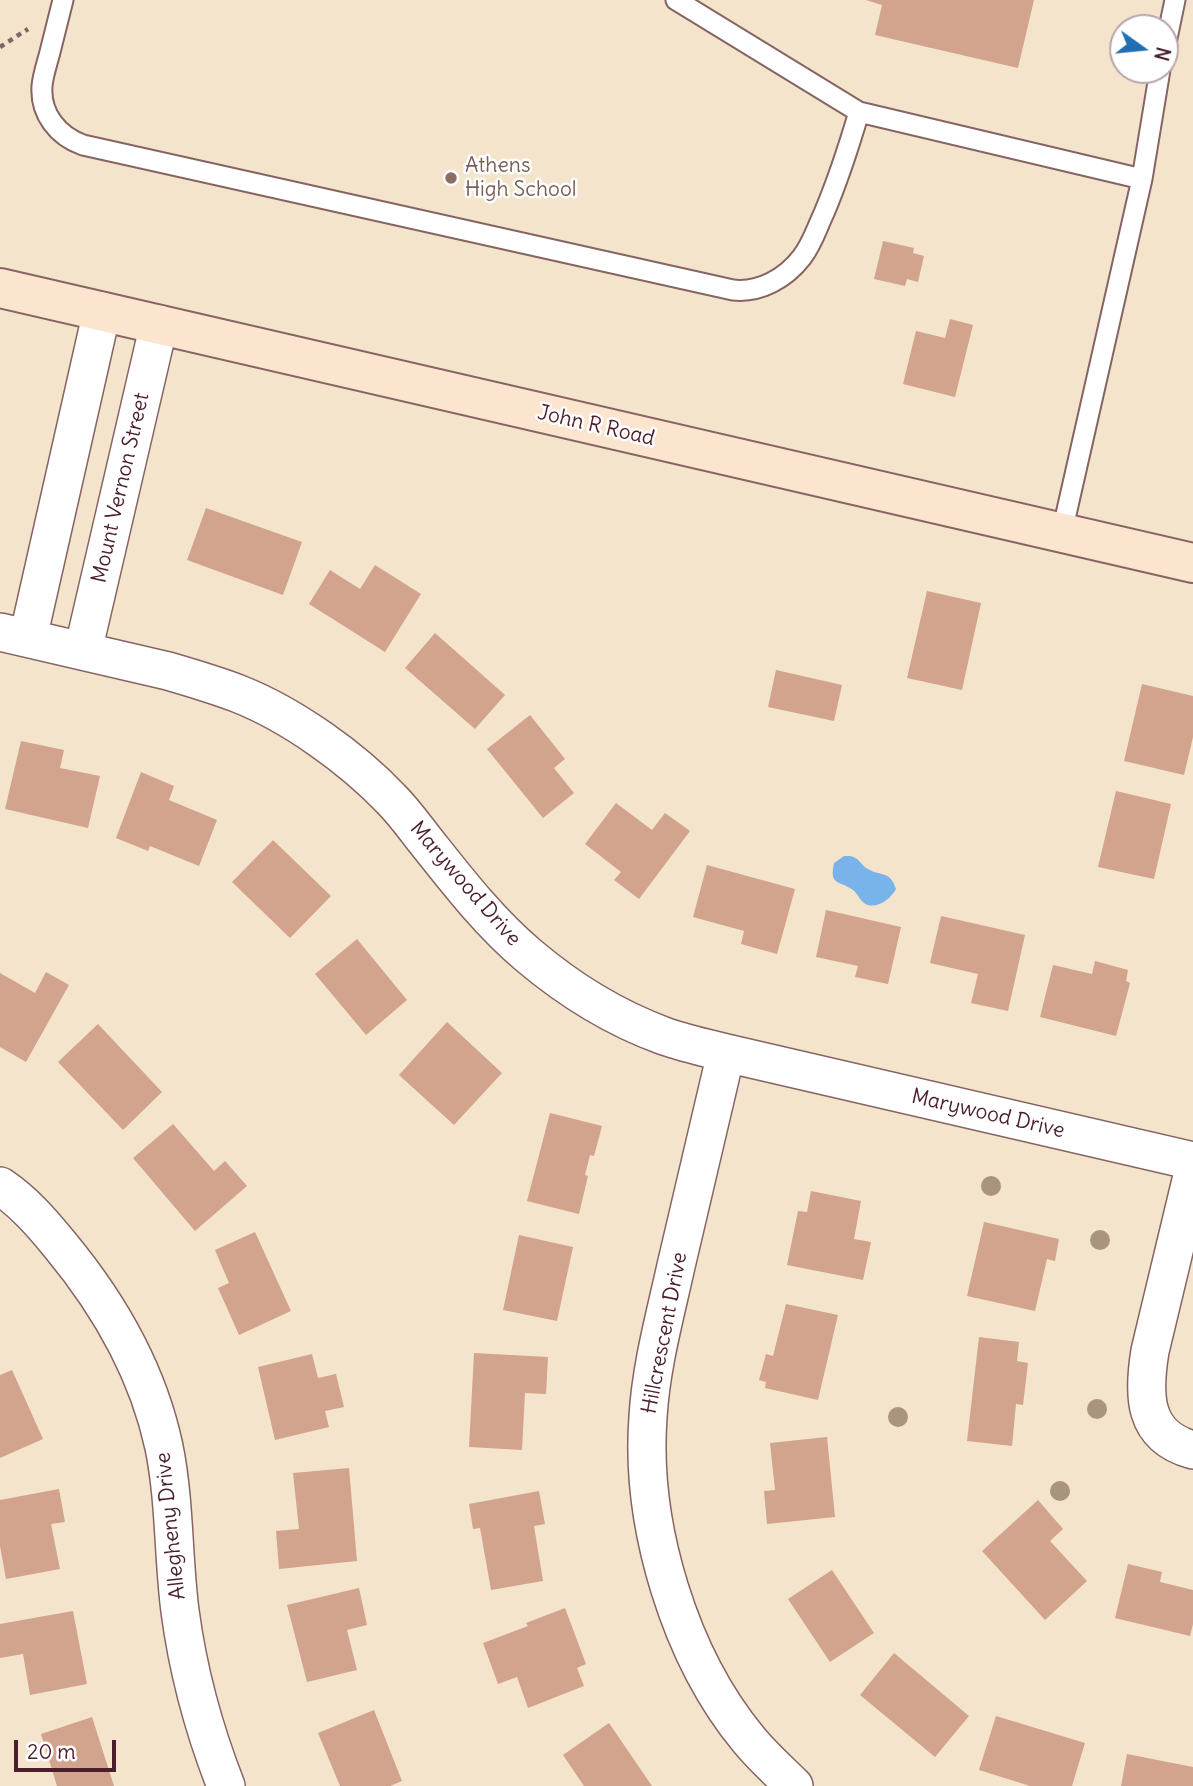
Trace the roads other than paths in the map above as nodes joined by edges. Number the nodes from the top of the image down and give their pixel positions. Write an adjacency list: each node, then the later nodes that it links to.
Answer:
1 (63, 0): 4 (lane)
2 (676, 0): 4 (lane)
3 (1158, 84): 5 (lane)
4 (859, 112): 5 (lane)
5 (1142, 179): 9 (lane)
6 (0, 288): 7 (main road, John R Road)
7 (102, 311): 8 (main road, John R Road); 11 (street)
8 (159, 324): 9 (main road, John R Road); 12 (street, Mount Vernon Street)
9 (1062, 532): 10 (main road, John R Road)
10 (1193, 562)
11 (14, 635): 12 (street, Marywood Drive)
12 (83, 651): 13 (street, Marywood Drive)
13 (726, 1054): 14 (street, Marywood Drive); 19 (street, Hillcrescent Drive)
14 (1193, 1161)
15 (1193, 1171): 17 (street)
16 (0, 1185): 18 (street, Allegheny Drive)
17 (1193, 1450)
18 (226, 1786)
19 (794, 1786)

